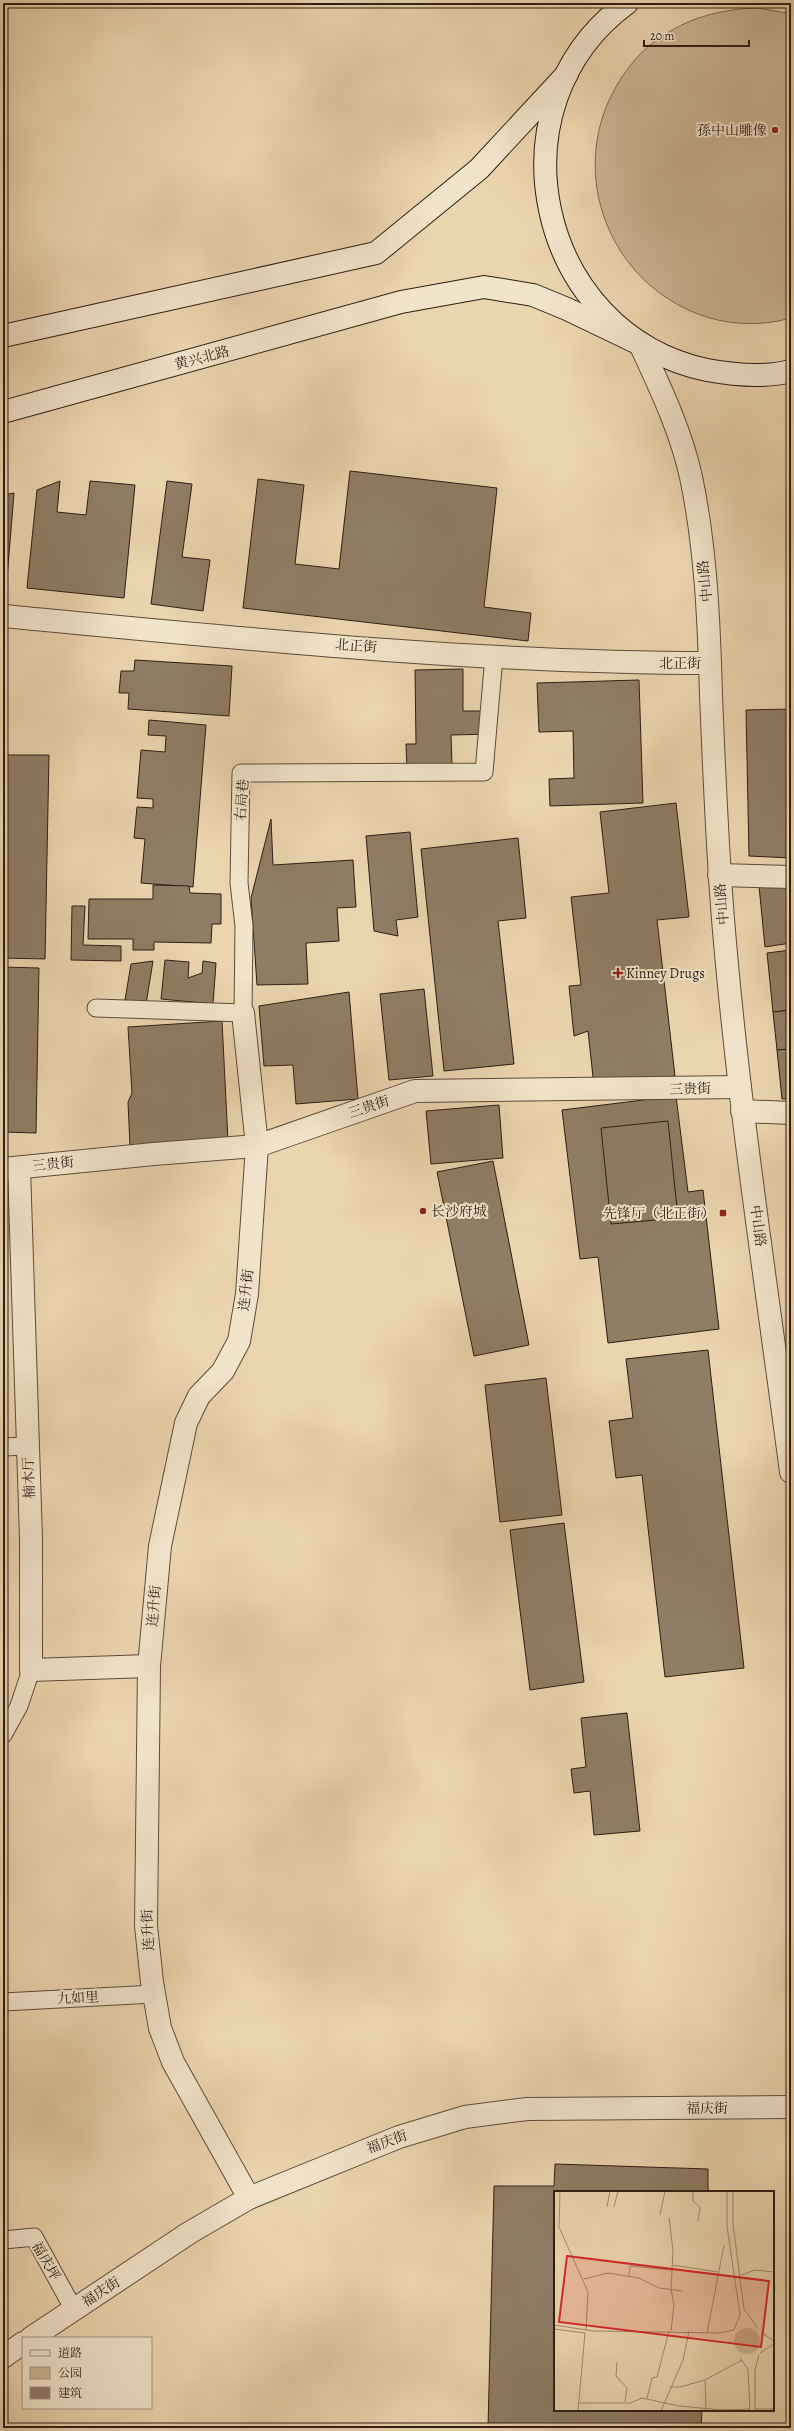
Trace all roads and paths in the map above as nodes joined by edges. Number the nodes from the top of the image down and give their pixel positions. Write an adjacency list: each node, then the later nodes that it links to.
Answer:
1 (622, 6): 2 (street)
2 (567, 74): 3 (street); 4 (street)
3 (3, 336)
4 (640, 344): 5 (street); 6 (street, 黄兴北路); 9 (street, 中山路)
5 (791, 371)
6 (3, 412)
7 (3, 616): 8 (street, 北正街)
8 (494, 656): 9 (street, 北正街); 13 (lane, 右局巷)
9 (710, 663): 10 (street, 中山路)
10 (719, 875): 11 (street); 14 (street, 中山路)
11 (791, 877)
12 (96, 1008): 13 (lane)
13 (243, 1012): 17 (street, 连升街)
14 (740, 1087): 15 (street, 中山路); 17 (street, 三贵街)
15 (742, 1111): 16 (street); 21 (street, 中山路)
16 (791, 1113)
17 (257, 1146): 18 (street, 三贵街); 22 (street, 连升街)
18 (11, 1168): 19 (street, 楠木厅)
19 (28, 1446): 20 (lane); 23 (street, 楠木厅)
20 (3, 1447)
21 (791, 1472)
22 (149, 1666): 23 (street); 25 (street, 连升街)
23 (31, 1670): 24 (lane)
24 (3, 1735)
25 (154, 1994): 26 (lane, 九如里); 28 (street, 连升街)
26 (3, 2002)
27 (791, 2107): 28 (street, 福庆街)
28 (249, 2198): 30 (street, 福庆街)
29 (4, 2240): 30 (lane, 福庆坪)
30 (74, 2310): 31 (street, 福庆街)
31 (33, 2337)
32 (22, 2344): 33 (street)
33 (3, 2357)

